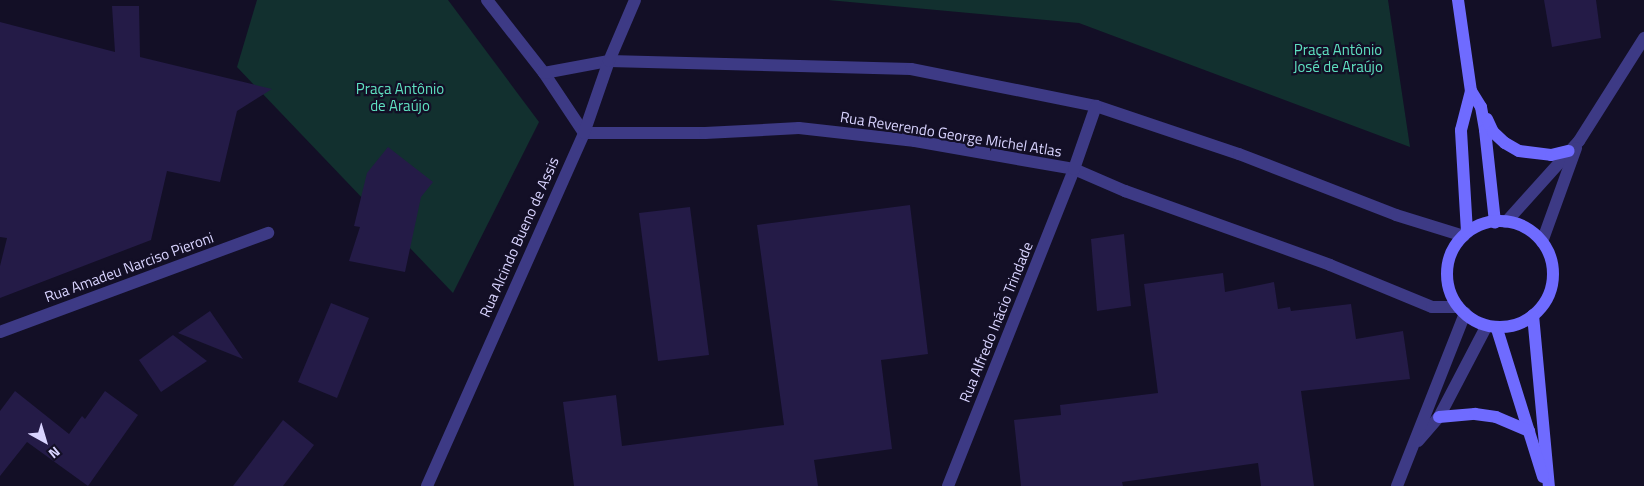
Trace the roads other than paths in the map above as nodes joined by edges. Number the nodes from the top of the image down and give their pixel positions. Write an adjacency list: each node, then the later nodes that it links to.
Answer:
1 (487, 0): 6 (street)
2 (635, 0): 5 (street, Rua Alcindo Bueno de Assis)
3 (1458, 0): 7 (street)
4 (1644, 38): 11 (street)
5 (610, 61): 6 (street); 8 (street); 10 (street, Rua Alcindo Bueno de Assis)
6 (544, 73): 10 (street)
7 (1471, 91): 9 (street); 16 (street)
8 (1096, 106): 13 (street, Rua Reverendo George Michel Atlas); 16 (street)
9 (1481, 108): 12 (street); 14 (street)
10 (584, 133): 13 (street, Rua Reverendo George Michel Atlas); 25 (street, Rua Alcindo Bueno de Assis)
11 (1579, 141): 12 (street); 17 (street)
12 (1569, 151): 14 (street)
13 (1074, 169): 18 (street, Rua Reverendo George Michel Atlas); 26 (street, Rua Alfredo Inácio Trindade)
14 (1501, 222): 16 (street); 17 (street)
15 (268, 233): 21 (street, Rua Amadeu Narciso Pieroni)
16 (1466, 234): 18 (street)
17 (1542, 242): 19 (street)
18 (1461, 310): 20 (street); 24 (street)
19 (1533, 315): 20 (street); 28 (street)
20 (1492, 328): 22 (street); 23 (street)
21 (0, 332)
22 (1439, 417): 23 (street); 24 (street)
23 (1529, 431): 28 (street)
24 (1411, 449): 27 (street)
25 (427, 486)
26 (948, 486)
27 (1397, 486)
28 (1548, 486)

